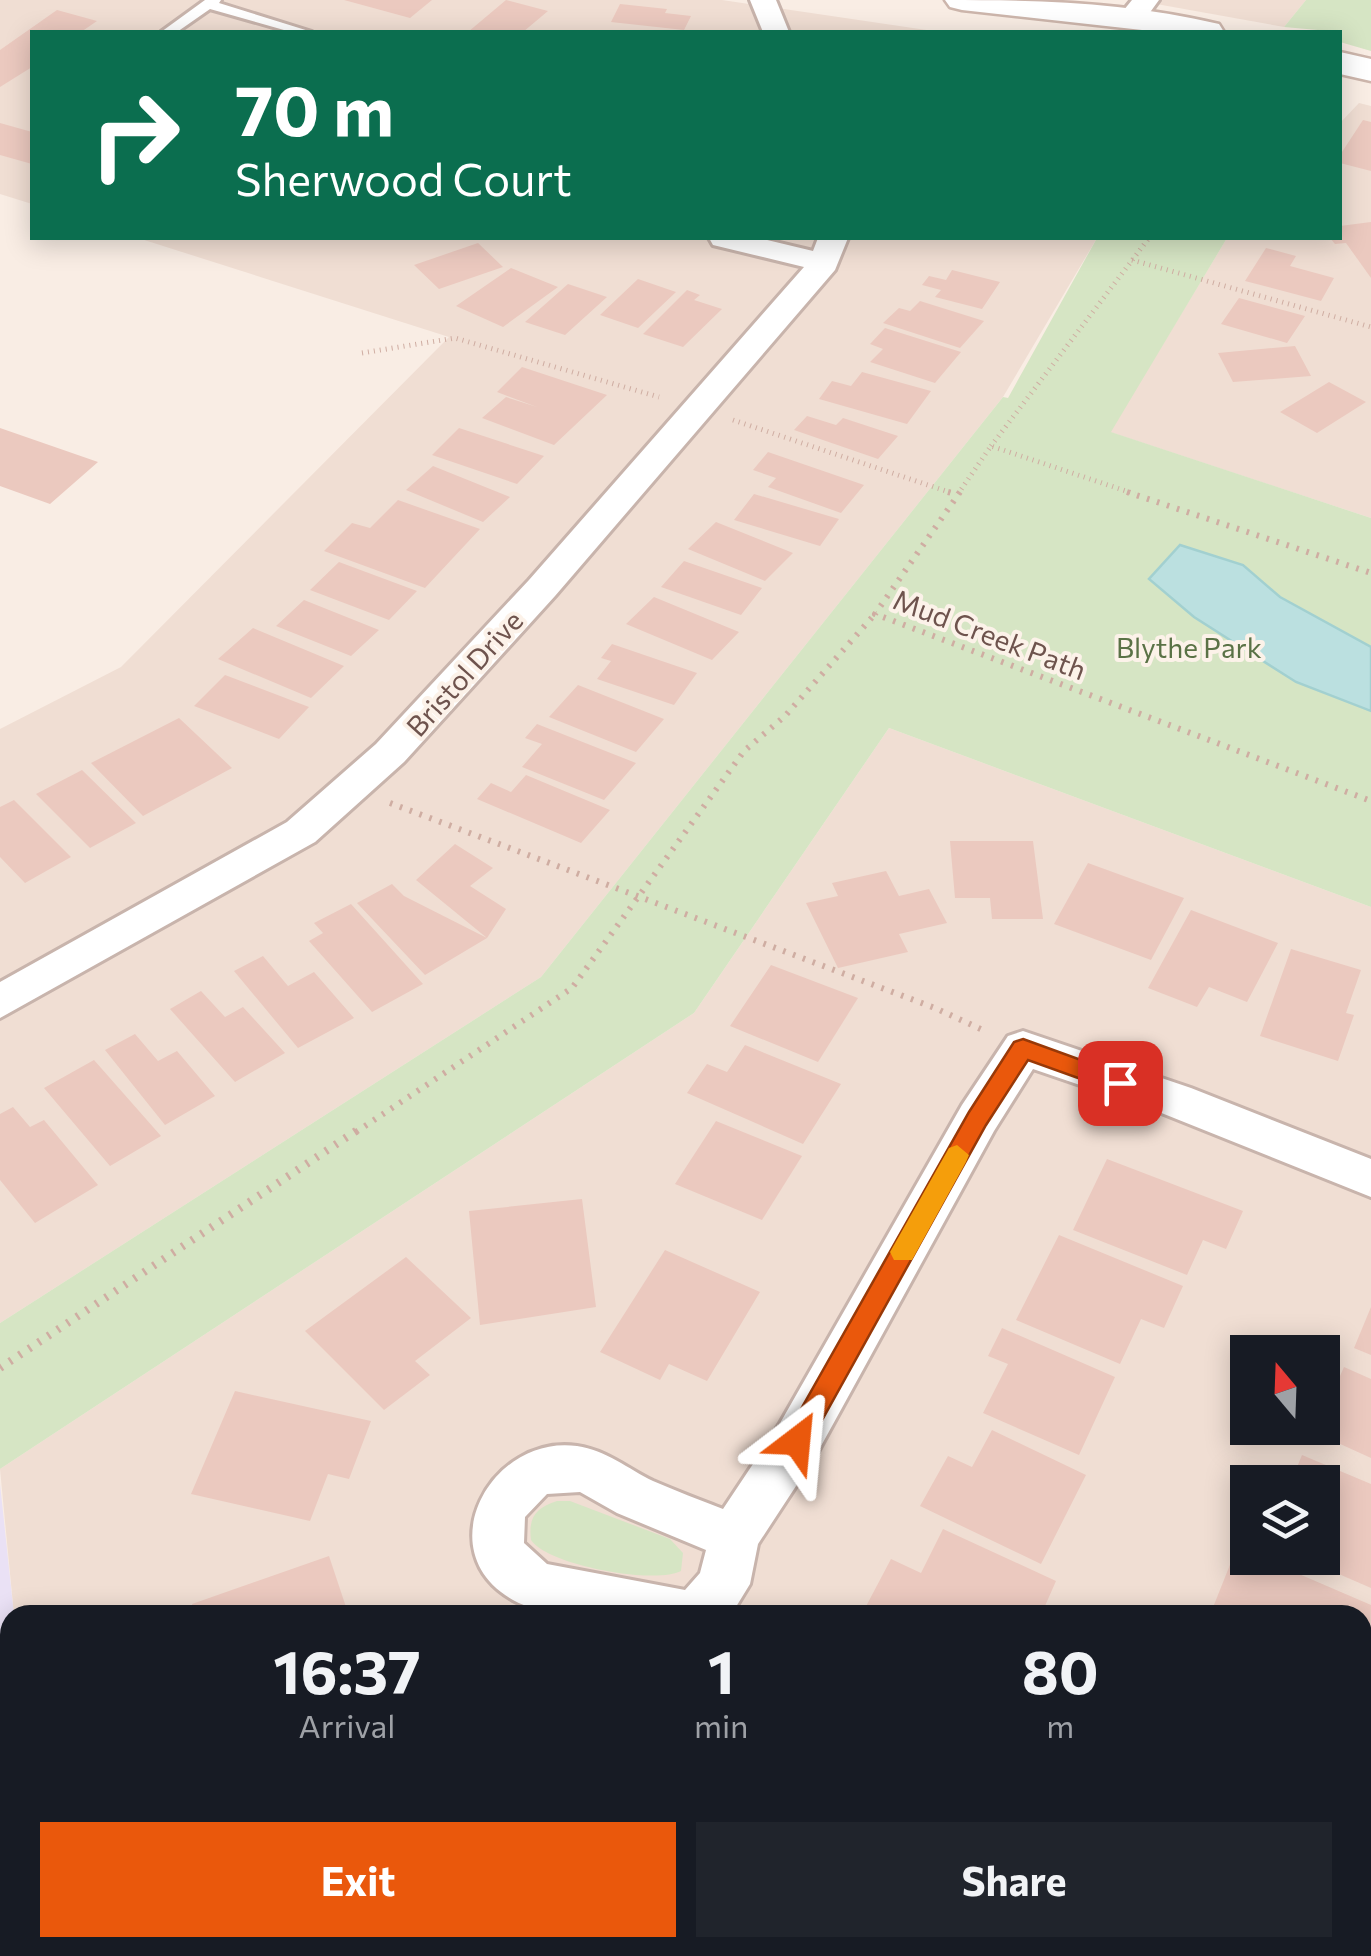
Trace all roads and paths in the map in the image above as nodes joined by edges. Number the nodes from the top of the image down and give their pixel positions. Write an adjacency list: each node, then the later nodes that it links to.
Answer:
1 (763, 0): 7 (street)
2 (962, 0): 4 (street)
3 (212, 2): 5 (lane); 6 (lane)
4 (1140, 8): 8 (street)
5 (171, 30)
6 (299, 30)
7 (775, 30)
8 (1200, 30)
9 (1342, 63): 10 (street)
10 (1371, 70)
11 (741, 240): 13 (street)
12 (1147, 240): 14 (path, Mud Creek Path)
13 (828, 250): 19 (street, Bristol Drive)
14 (1132, 260): 15 (path); 16 (path, Mud Creek Path)
15 (1371, 327)
16 (991, 446): 17 (path); 18 (path, Mud Creek Path)
17 (1371, 573)
18 (875, 614): 20 (path, Mud Creek Path); 21 (path)
19 (350, 788): 21 (path); 22 (street, Bristol Drive)
20 (1371, 801)
21 (638, 897): 23 (path); 25 (path)
22 (0, 1002)
23 (1023, 1048): 24 (street); 26 (street)
24 (1371, 1178)
25 (0, 1368)
26 (734, 1537): 27 (street); 28 (street)
27 (641, 1605)
28 (705, 1605)

